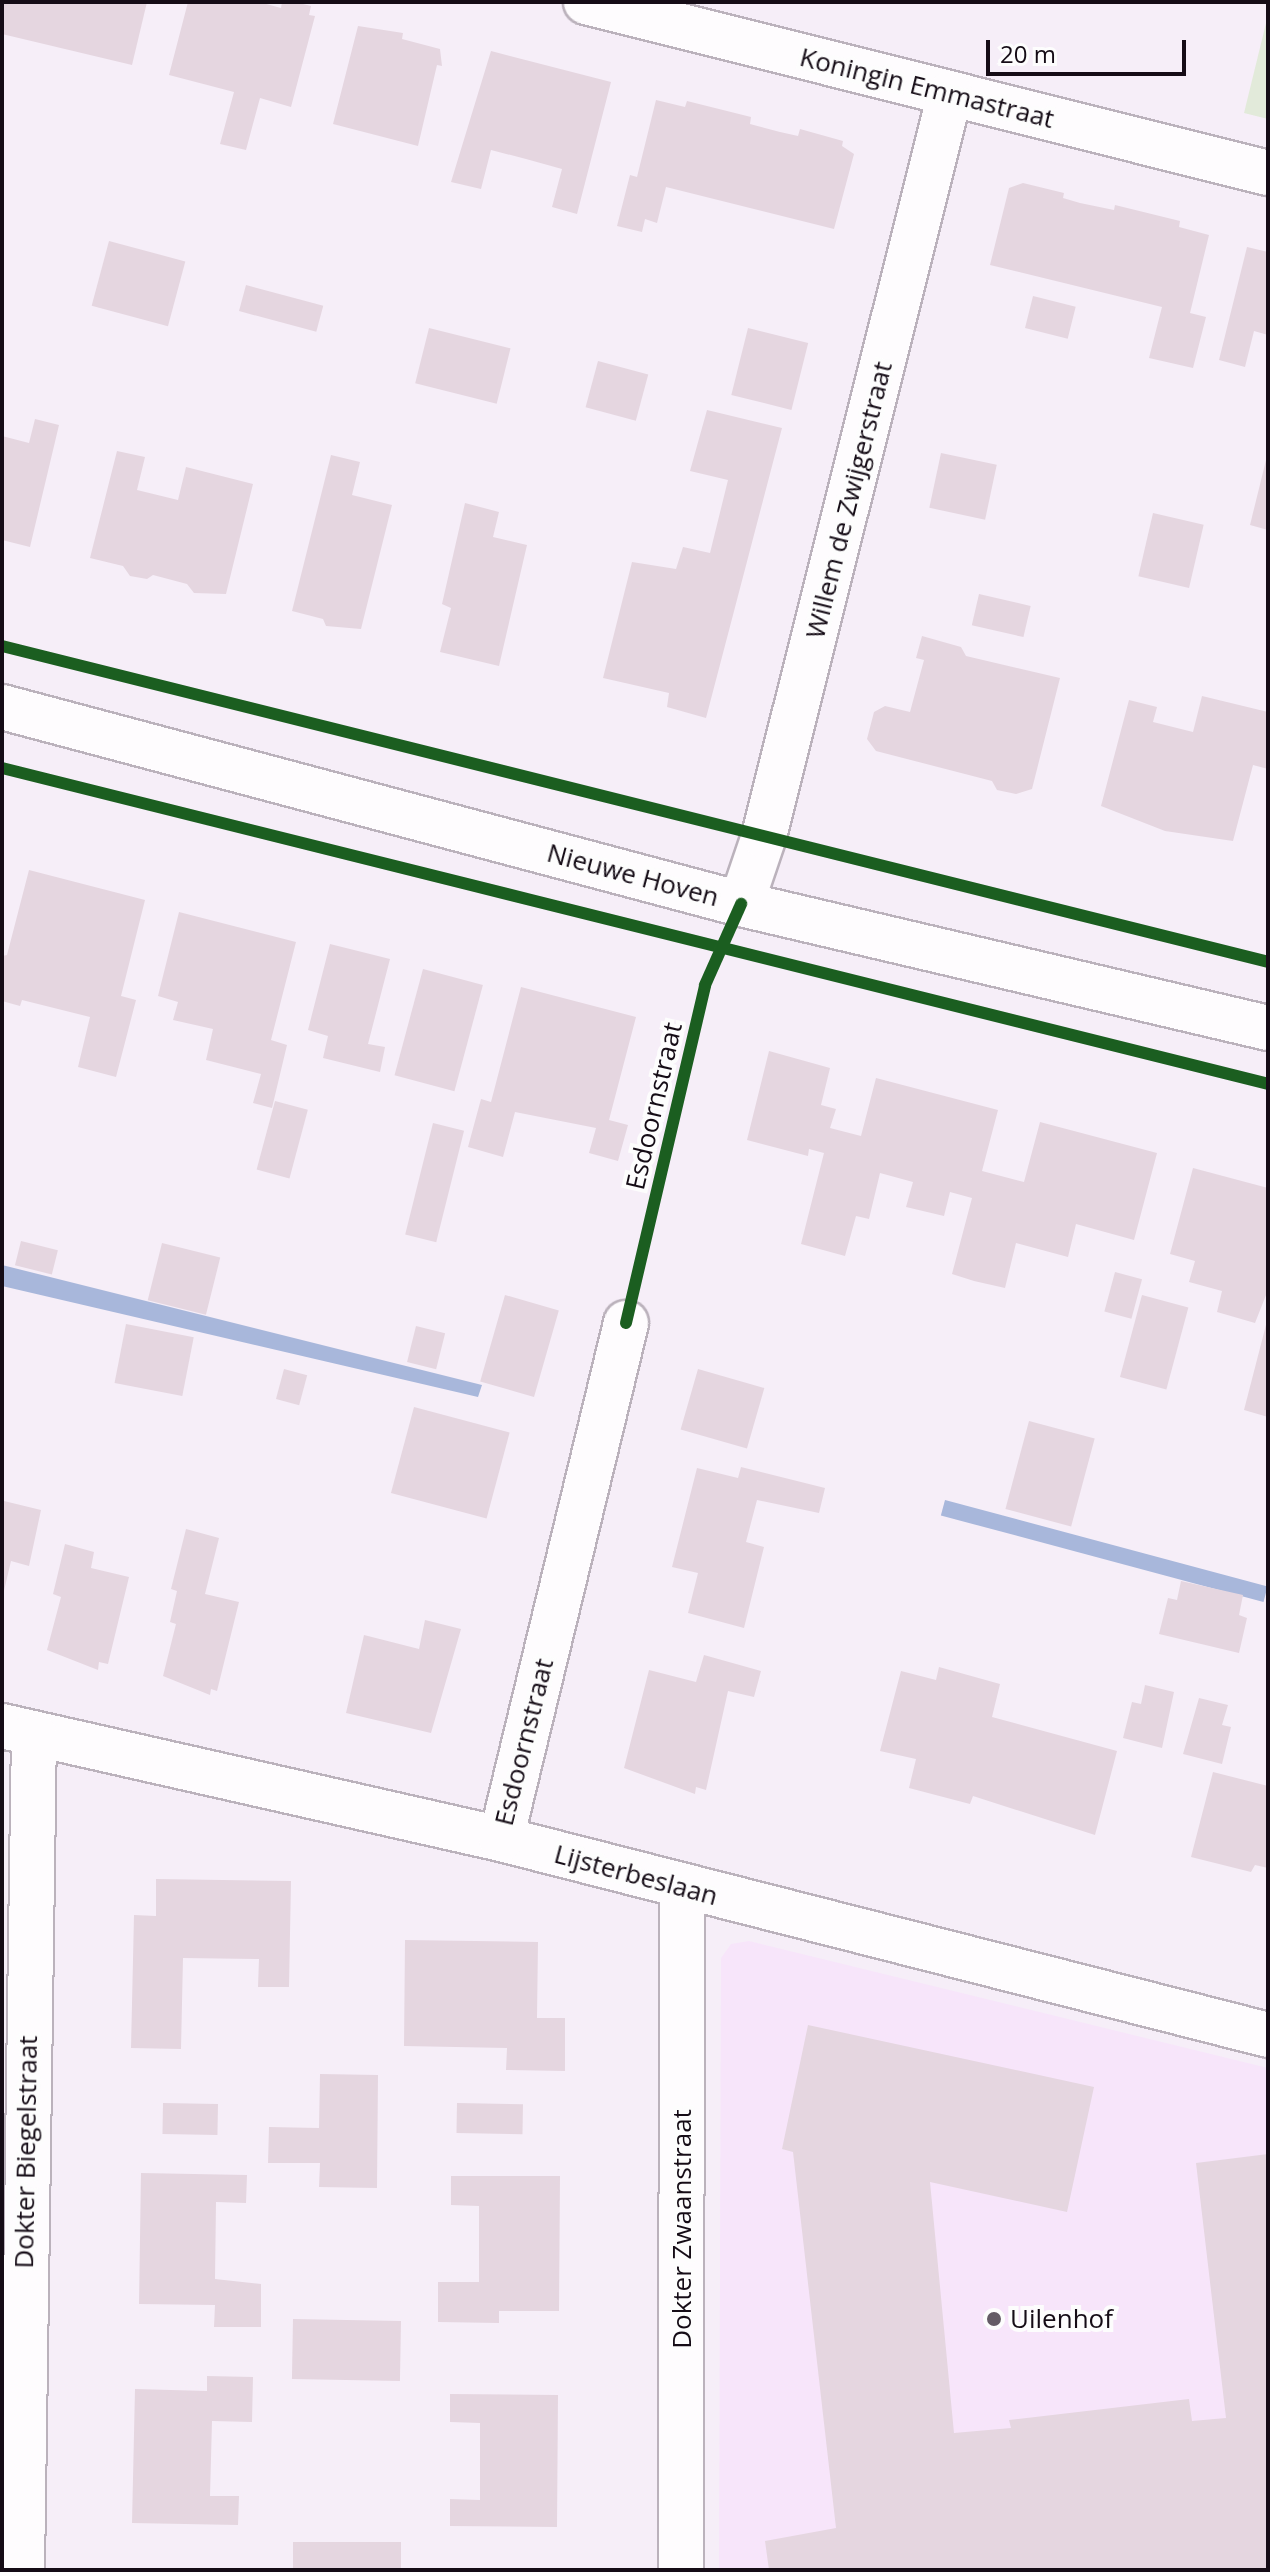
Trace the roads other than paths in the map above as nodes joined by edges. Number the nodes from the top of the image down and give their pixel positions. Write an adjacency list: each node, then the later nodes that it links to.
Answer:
1 (586, 2): 2 (street, Koningin Emmastraat)
2 (950, 94): 3 (street, Koningin Emmastraat); 5 (street, Willem de Zwijgerstraat)
3 (1268, 173)
4 (2, 707): 5 (street, Nieuwe Hoven)
5 (741, 904): 6 (street, Nieuwe Hoven)
6 (1268, 1028)
7 (626, 1323): 9 (street, Esdoornstraat)
8 (18, 1730): 9 (street, Lijsterbeslaan); 12 (street, Dokter Biegelstraat)
9 (501, 1839): 10 (street, Lijsterbeslaan)
10 (682, 1888): 11 (street, Lijsterbeslaan); 13 (street, Dokter Zwaanstraat)
11 (1268, 2035)
12 (22, 2570)
13 (681, 2570)

